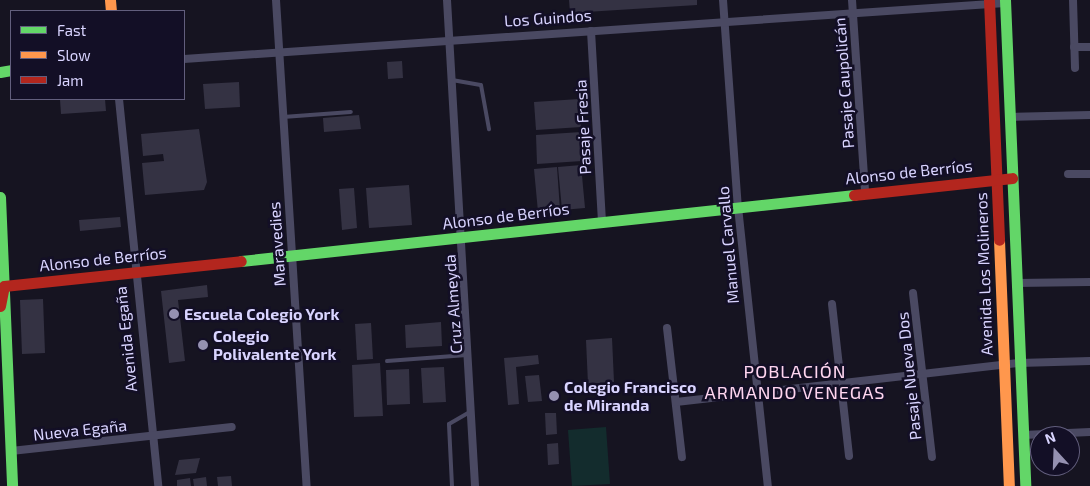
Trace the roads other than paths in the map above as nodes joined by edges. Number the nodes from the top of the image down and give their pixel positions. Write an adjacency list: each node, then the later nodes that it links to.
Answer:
1 (276, 0): 14 (street, Maravedies)
2 (447, 0): 11 (street, Cruz Almeyda)
3 (722, 0): 9 (street, Manuel Carvallo)
4 (852, 0): 8 (street, Pasaje Caupolicán)
5 (1073, 0): 12 (street)
6 (1005, 1): 7 (street, Los Guindos); 22 (main road, Avenida Los Molineros)
7 (989, 2): 8 (street, Los Guindos); 27 (main road, Avenida Los Molineros)
8 (853, 13): 9 (street, Los Guindos); 28 (street, Pasaje Caupolicán)
9 (724, 22): 10 (street, Los Guindos); 30 (street, Manuel Carvallo)
10 (591, 31): 11 (street, Los Guindos); 31 (street, Pasaje Fresia)
11 (450, 41): 14 (street, Los Guindos); 17 (street, Cruz Almeyda)
12 (1074, 47): 13 (street); 16 (street)
13 (1090, 47)
14 (279, 52): 15 (street, Los Guindos); 21 (street, Maravedies)
15 (185, 59)
16 (1075, 68)
17 (452, 80): 23 (lane); 32 (street, Cruz Almeyda)
18 (120, 100): 34 (street, Avenida Egaña)
19 (351, 112): 21 (lane)
20 (1090, 115): 22 (street)
21 (283, 117): 33 (street, Maravedies)
22 (1010, 117): 26 (main road, Avenida Los Molineros)
23 (489, 129)
24 (1068, 174): 25 (street)
25 (1090, 174)
26 (1012, 178): 27 (main road, Alonso de Berríos); 36 (main road, Avenida Los Molineros)
27 (996, 180): 28 (main road, Alonso de Berríos); 46 (main road, Avenida Los Molineros)
28 (865, 193): 30 (main road, Alonso de Berríos)
29 (0, 197): 37 (main road)
30 (738, 207): 31 (main road, Alonso de Berríos); 49 (street, Manuel Carvallo)
31 (602, 221): 32 (main road, Alonso de Berríos)
32 (462, 239): 33 (main road, Alonso de Berríos); 42 (street, Cruz Almeyda)
33 (291, 255): 34 (main road, Alonso de Berríos); 62 (street, Maravedies)
34 (136, 271): 37 (main road, Alonso de Berríos); 55 (street, Avenida Egaña)
35 (1090, 282): 36 (street)
36 (1016, 283): 45 (main road, Avenida Los Molineros)
37 (4, 286): 40 (main road); 56 (main road)
38 (913, 293): 47 (street, Pasaje Nueva Dos)
39 (832, 304): 48 (street)
40 (0, 306)
41 (668, 328): 50 (street)
42 (470, 354): 43 (lane); 51 (street, Cruz Almeyda)
43 (387, 361)
44 (1090, 361): 45 (street)
45 (1019, 363): 46 (street); 54 (main road, Avenida Los Molineros)
46 (1004, 365): 47 (street); 66 (main road, Avenida Los Molineros)
47 (922, 374): 48 (street); 59 (street, Pasaje Nueva Dos)
48 (841, 383): 49 (street); 57 (street)
49 (756, 393): 50 (street); 65 (street, Manuel Carvallo)
50 (676, 402): 58 (street)
51 (474, 411): 63 (lane); 64 (street, Cruz Almeyda)
52 (232, 427): 55 (street, Nueva Egaña)
53 (1090, 432): 54 (street)
54 (1023, 435): 67 (main road, Avenida Los Molineros)
55 (153, 436): 56 (street, Nueva Egaña); 61 (street, Avenida Egaña)
56 (10, 450): 60 (main road)
57 (850, 456)
58 (682, 457)
59 (932, 457)
60 (12, 486)
61 (158, 486)
62 (307, 486)
63 (452, 486)
64 (475, 486)
65 (768, 486)
66 (1009, 486)
67 (1025, 486)

